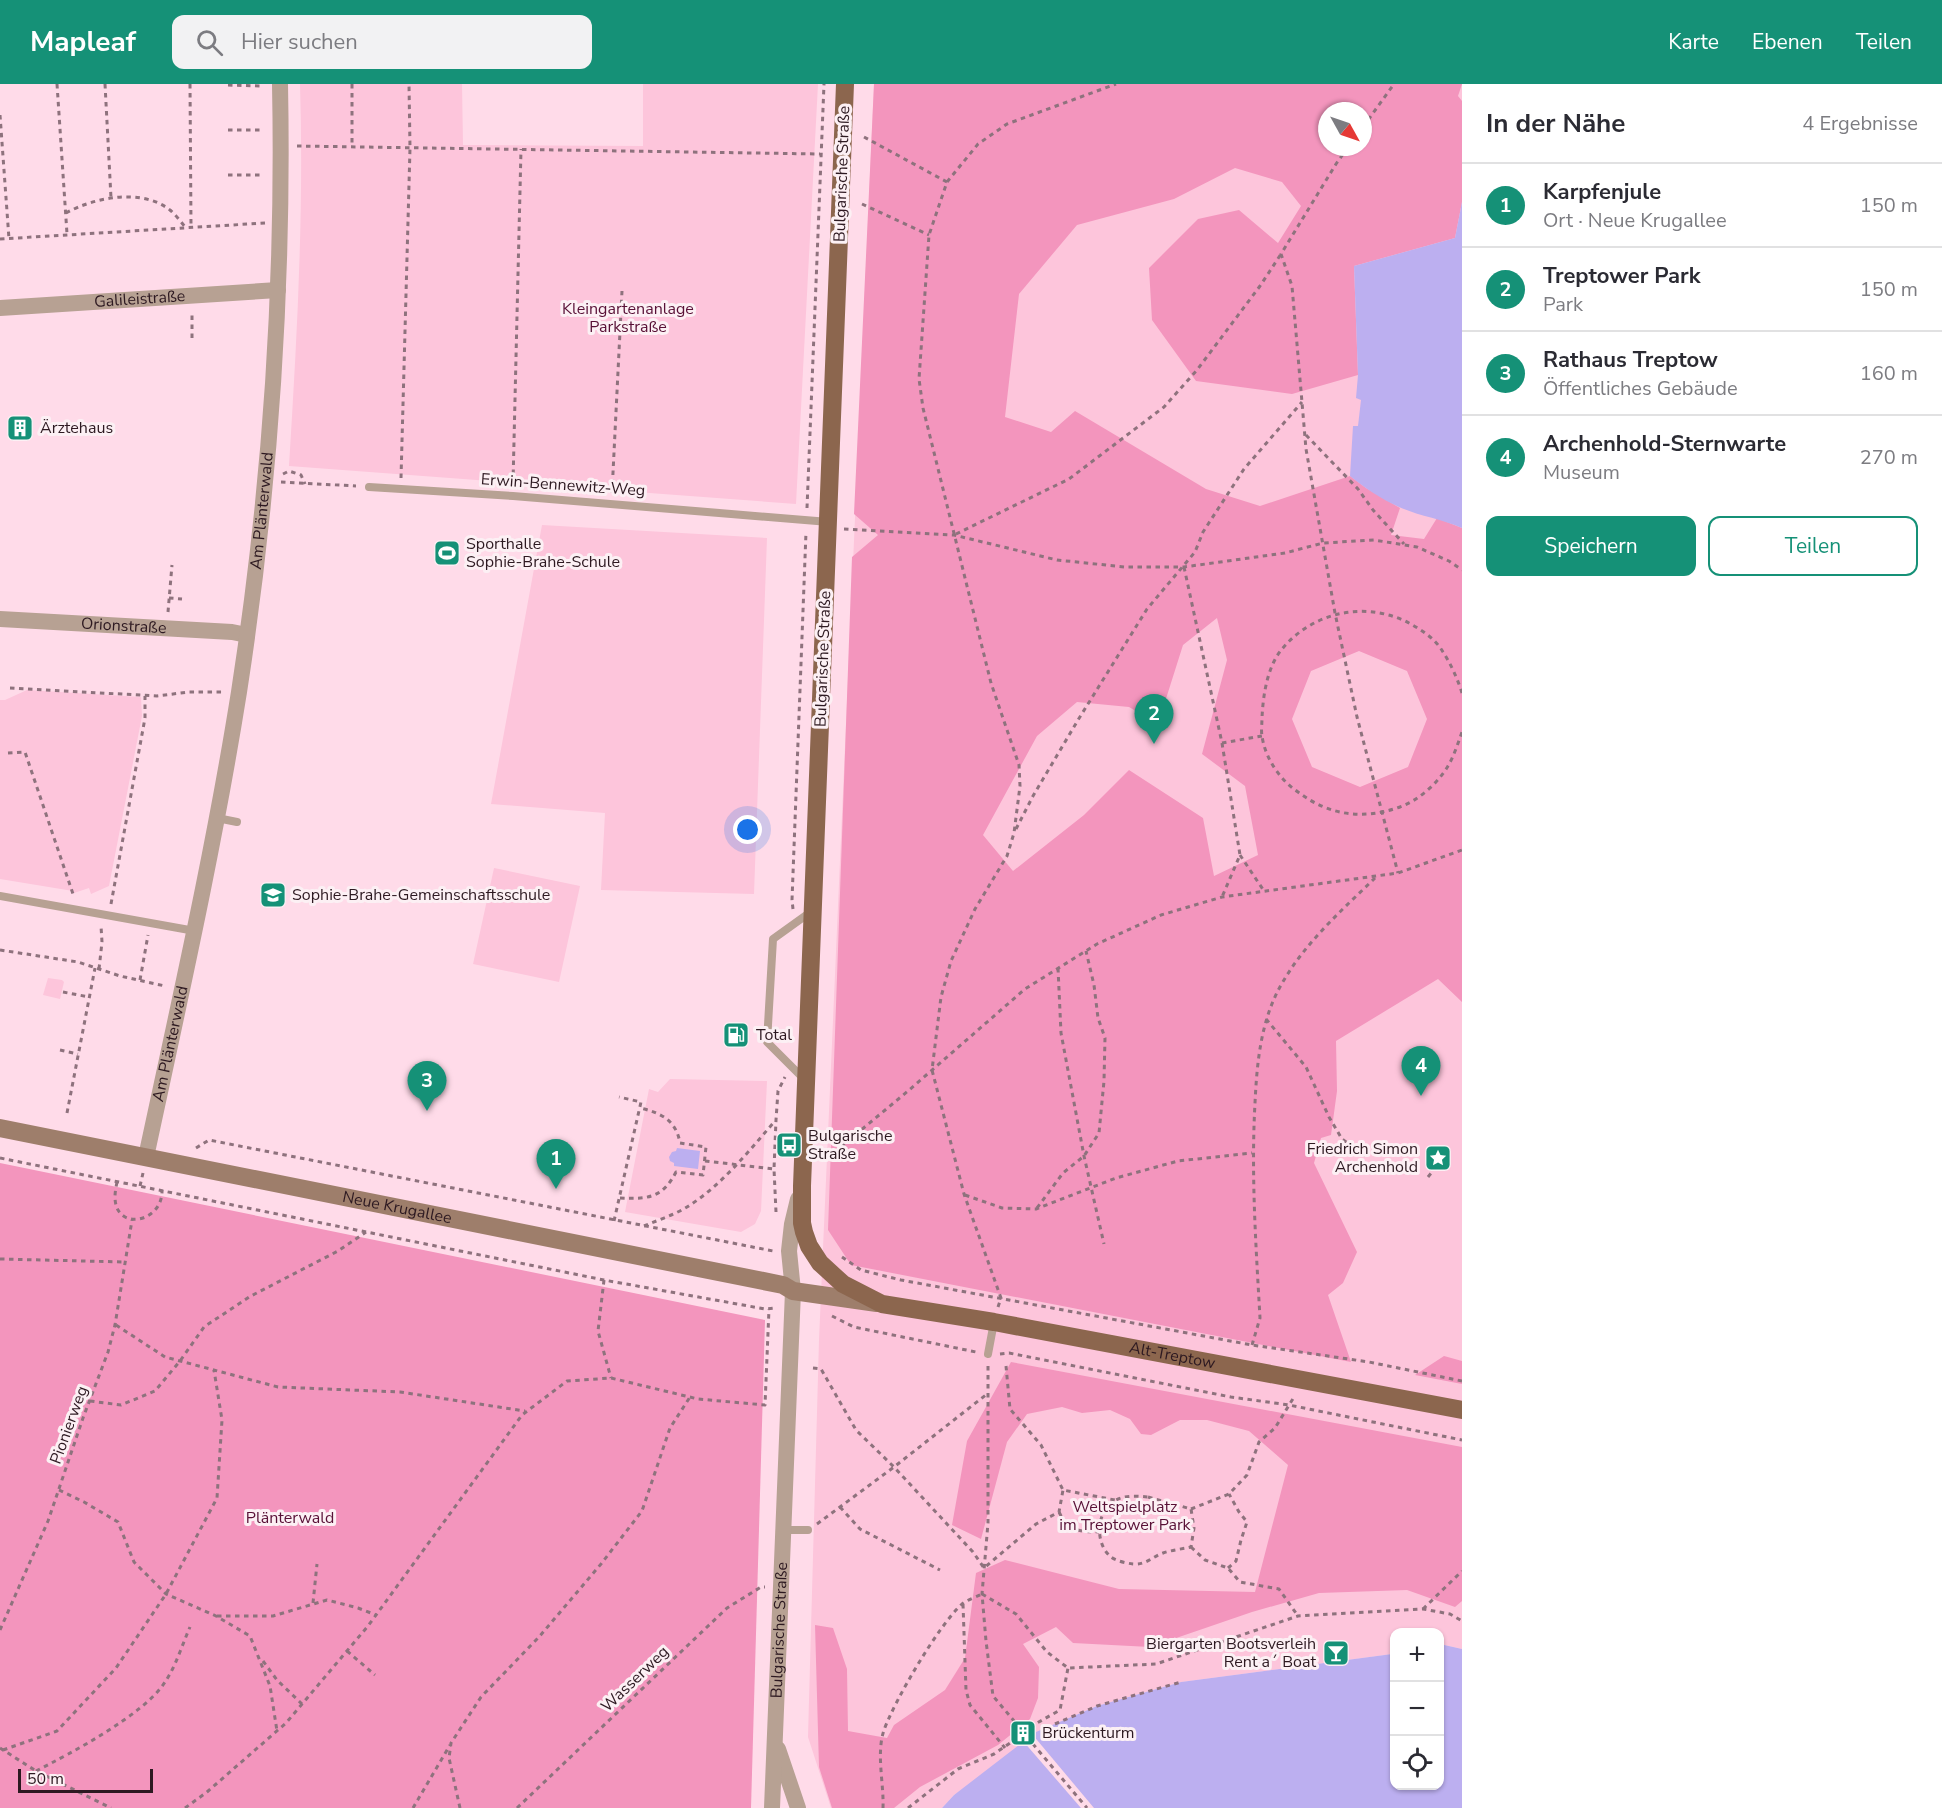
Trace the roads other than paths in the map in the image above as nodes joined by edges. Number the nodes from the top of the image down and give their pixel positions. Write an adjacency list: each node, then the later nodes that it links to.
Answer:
1 (845, 84): 6 (main road, Bulgarische Straße)
2 (272, 85): 3 (street, Am Plänterwald)
3 (278, 290): 4 (street, Galileistraße); 8 (street, Am Plänterwald)
4 (0, 308)
5 (369, 487): 6 (lane, Erwin-Bennewitz-Weg)
6 (829, 522): 12 (main road, Bulgarische Straße)
7 (0, 619): 8 (street, Orionstraße)
8 (247, 635): 9 (street, Am Plänterwald)
9 (216, 818): 10 (lane); 13 (street, Am Plänterwald)
10 (237, 822)
11 (0, 896): 13 (lane)
12 (812, 911): 14 (main road, Bulgarische Straße); 14 (lane)
13 (195, 932): 16 (street, Am Plänterwald)
14 (806, 1081): 17 (main road, Bulgarische Straße)
15 (0, 1128): 16 (street, Neue Krugallee)
16 (146, 1157): 18 (street, Neue Krugallee)
17 (802, 1186): 18 (street, Bulgarische Straße); 19 (main road, Alt-Treptow)
18 (793, 1291): 19 (street, Alt-Treptow); 23 (street, Bulgarische Straße)
19 (882, 1304): 20 (main road, Alt-Treptow)
20 (994, 1322): 21 (lane); 22 (main road, Alt-Treptow)
21 (988, 1354)
22 (1462, 1410)
23 (783, 1530): 24 (lane); 25 (street, Bulgarische Straße)
24 (808, 1530)
25 (774, 1737): 26 (street, Bulgarische Straße); 27 (street, Bulgarische Straße)
26 (772, 1808)
27 (798, 1808)

